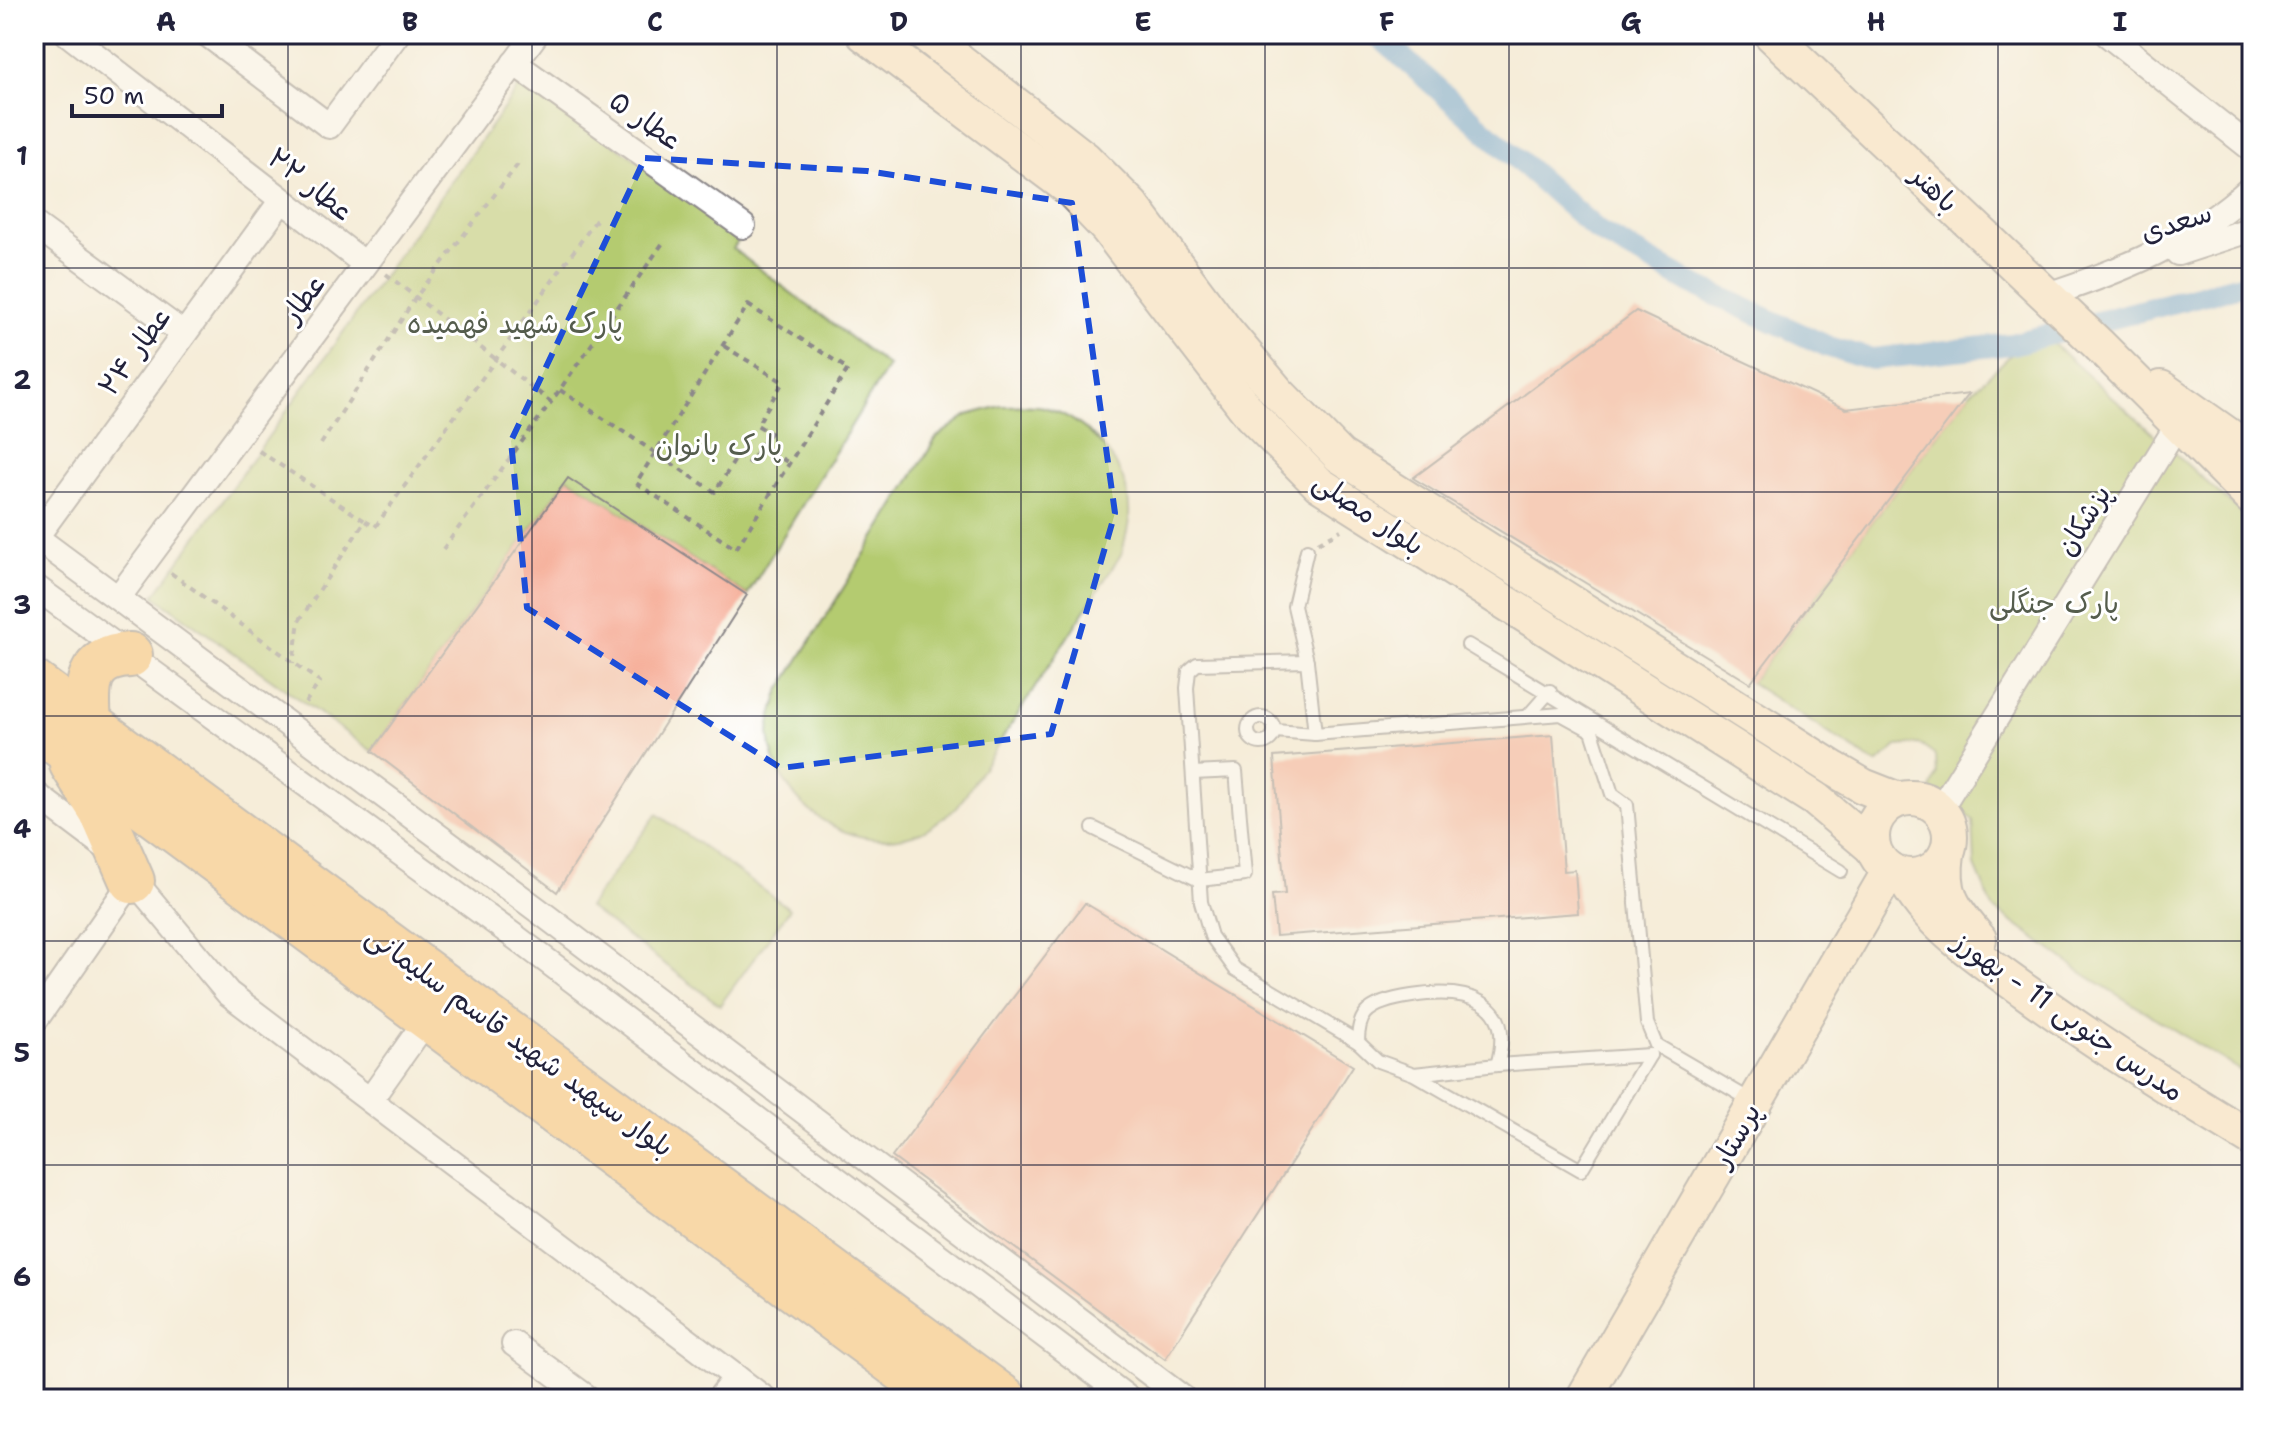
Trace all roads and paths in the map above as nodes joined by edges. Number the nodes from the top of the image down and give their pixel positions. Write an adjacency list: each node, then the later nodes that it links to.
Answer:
1 (68, 34): 13 (street, عطار ۲۲)
2 (207, 34): 3 (street)
3 (397, 34)
4 (536, 34): 9 (street, عطار)
5 (864, 34): 37 (street, بلوار مصلی)
6 (925, 34): 57 (street, بلوار مصلی)
7 (2107, 34): 10 (street)
8 (1785, 39): 22 (street, باهنر)
9 (514, 63): 16 (street, عطار ۵); 19 (street, عطار)
10 (2252, 149)
11 (519, 163): 21 (path)
12 (2252, 187): 20 (street)
13 (282, 200): 19 (street, عطار ۲۲); 23 (street, عطار ۲۴)
14 (599, 216): 26 (path)
15 (34, 224): 23 (street)
16 (743, 226)
17 (2252, 229): 20 (street, سعدی)
18 (665, 240): 27 (path)
19 (376, 269): 21 (path); 44 (street, عطار)
20 (2119, 272): 22 (street)
21 (416, 297): 26 (path); 30 (path)
22 (2055, 303): 24 (street, باهنر)
23 (184, 334): 39 (street, عطار ۲۴)
24 (2098, 344): 29 (street, باهنر); 33 (street, باهنر)
25 (722, 345): 31 (path); 34 (path); 35 (path)
26 (497, 357): 28 (path); 38 (path)
27 (560, 390): 28 (path); 34 (path)
28 (551, 402): 40 (path)
29 (2177, 426): 36 (street, باهنر); 62 (street, پزشکان)
30 (321, 444)
31 (761, 446): 34 (path); 35 (path)
32 (259, 451): 38 (path)
33 (2252, 452)
34 (653, 455): 35 (path)
35 (789, 463)
36 (2252, 498)
37 (1368, 515): 41 (path); 60 (street, بلوار مصلی)
38 (365, 521): 48 (path)
39 (35, 536): 44 (street)
40 (443, 549)
41 (1307, 550): 47 (lane)
42 (171, 573): 48 (path)
43 (34, 586): 44 (street)
44 (104, 613): 46 (street); 49 (highway); 53 (street)
45 (1468, 645): 51 (lane)
46 (130, 655): 54 (highway); 70 (street)
47 (1307, 661): 56 (lane); 58 (lane)
48 (293, 663): 53 (path)
49 (34, 671)
50 (34, 683): 54 (highway, بلوار سپهبد شهید قاسم سلیمانی)
51 (1550, 691): 52 (lane); 66 (lane)
52 (1528, 716): 56 (lane); 78 (lane)
53 (289, 725): 69 (street)
54 (61, 731): 68 (highway); 71 (highway, بلوار سپهبد شهید قاسم سلیمانی); 89 (highway, بلوار سپهبد شهید قاسم سلیمانی)
55 (1275, 731): 56 (lane)
56 (1315, 734)
57 (1834, 769): 60 (street); 61 (street, بلوار مصلی)
58 (1193, 773): 67 (lane); 67 (lane)
59 (34, 793): 68 (street)
60 (1815, 799): 65 (street, بلوار مصلی)
61 (1896, 799): 62 (street); 65 (street)
62 (1940, 809): 64 (street)
63 (1093, 828): 67 (lane)
64 (1947, 853): 65 (street); 73 (street, مدرس جنوبی 11 - بهورز)
65 (1889, 865): 73 (street, مدرس جنوبی 11 - بهورز); 78 (street, پرستار)
66 (1841, 871)
67 (1199, 880): 74 (lane)
68 (132, 881): 72 (street); 77 (street)
69 (539, 911): 70 (street); 81 (street)
70 (518, 939): 82 (street)
71 (428, 1018): 77 (street); 88 (highway, بلوار سپهبد شهید قاسم سلیمانی)
72 (34, 1022)
73 (2102, 1038): 79 (street, مدرس جنوبی 11 - بهورز); 80 (street, مدرس جنوبی 11 - بهورز)
74 (1358, 1042): 75 (lane); 76 (lane)
75 (1497, 1065): 76 (lane); 76 (lane)
76 (1414, 1074)
77 (370, 1100): 84 (street)
78 (1755, 1103): 92 (street, پرستار)
79 (2252, 1120)
80 (2252, 1139)
81 (984, 1248): 82 (street); 91 (street)
82 (963, 1275): 90 (street)
83 (514, 1344): 85 (street)
84 (736, 1377): 86 (street); 87 (street)
85 (589, 1399)
86 (719, 1399)
87 (765, 1399)
88 (942, 1399)
89 (1005, 1399)
90 (1129, 1399)
91 (1184, 1399)
92 (1583, 1399)

